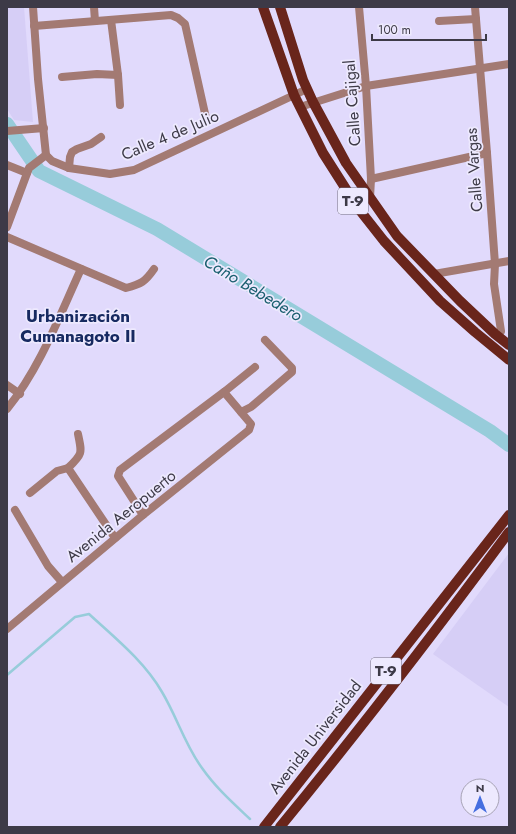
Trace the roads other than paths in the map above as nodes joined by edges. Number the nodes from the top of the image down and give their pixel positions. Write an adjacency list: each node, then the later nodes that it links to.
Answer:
1 (32, 7): 13 (street)
2 (94, 7): 11 (street)
3 (158, 7): 8 (street)
4 (263, 7): 20 (main road, T-9)
5 (280, 7): 19 (main road, T-9)
6 (359, 7): 18 (street, Calle Cajigal)
7 (475, 7): 9 (street, Calle Vargas)
8 (159, 16): 10 (street); 24 (street)
9 (476, 19): 12 (street); 15 (street, Calle Vargas)
10 (111, 20): 11 (street); 16 (street)
11 (95, 21): 13 (street)
12 (439, 21)
13 (34, 26): 25 (street)
14 (509, 64): 15 (street)
15 (481, 69): 18 (street); 28 (street, Calle Vargas)
16 (118, 75): 17 (street); 22 (street)
17 (62, 77)
18 (366, 86): 21 (street); 33 (street, Calle Cajigal)
19 (307, 89): 20 (street, Calle 4 de Julio); 21 (main road, T-9)
20 (294, 95): 23 (main road, T-9); 31 (street, Calle 4 de Julio)
21 (313, 102): 23 (street); 34 (main road, T-9)
22 (120, 105)
23 (300, 107): 47 (main road, T-9)
24 (206, 118)
25 (44, 128): 26 (street); 29 (street)
26 (7, 131)
27 (101, 137): 31 (street)
28 (487, 153): 33 (street); 38 (street, Calle Vargas)
29 (46, 155): 31 (street, Calle 4 de Julio); 32 (street)
30 (7, 165): 32 (street)
31 (69, 168)
32 (28, 170): 35 (street)
33 (371, 179): 34 (street, Calle Cajigal)
34 (370, 198): 41 (main road, T-9)
35 (7, 227)
36 (7, 237): 39 (street)
37 (509, 261): 38 (street)
38 (494, 264): 41 (street); 43 (street, Calle Vargas)
39 (81, 269): 40 (street); 51 (street)
40 (154, 269)
41 (434, 274): 42 (main road, T-9)
42 (460, 301): 43 (main road, T-9); 46 (main road, T-9)
43 (501, 331): 44 (main road, T-9)
44 (509, 338)
45 (265, 340): 53 (street)
46 (509, 345)
47 (507, 358)
48 (255, 367): 50 (street)
49 (7, 385): 51 (street)
50 (224, 392): 53 (street); 58 (street)
51 (20, 394): 52 (street)
52 (7, 409)
53 (241, 412): 58 (street, Avenida Aeropuerto)
54 (78, 434): 55 (street)
55 (68, 468): 56 (street); 61 (street)
56 (30, 493)
57 (15, 510): 62 (street)
58 (143, 515): 61 (street, Avenida Aeropuerto)
59 (509, 515): 64 (main road, Avenida Universidad / T-9)
60 (509, 532): 65 (main road, Avenida Universidad / T-9)
61 (115, 538): 62 (street, Avenida Aeropuerto)
62 (62, 582): 63 (street, Avenida Aeropuerto)
63 (7, 629)
64 (264, 827)
65 (280, 827)

